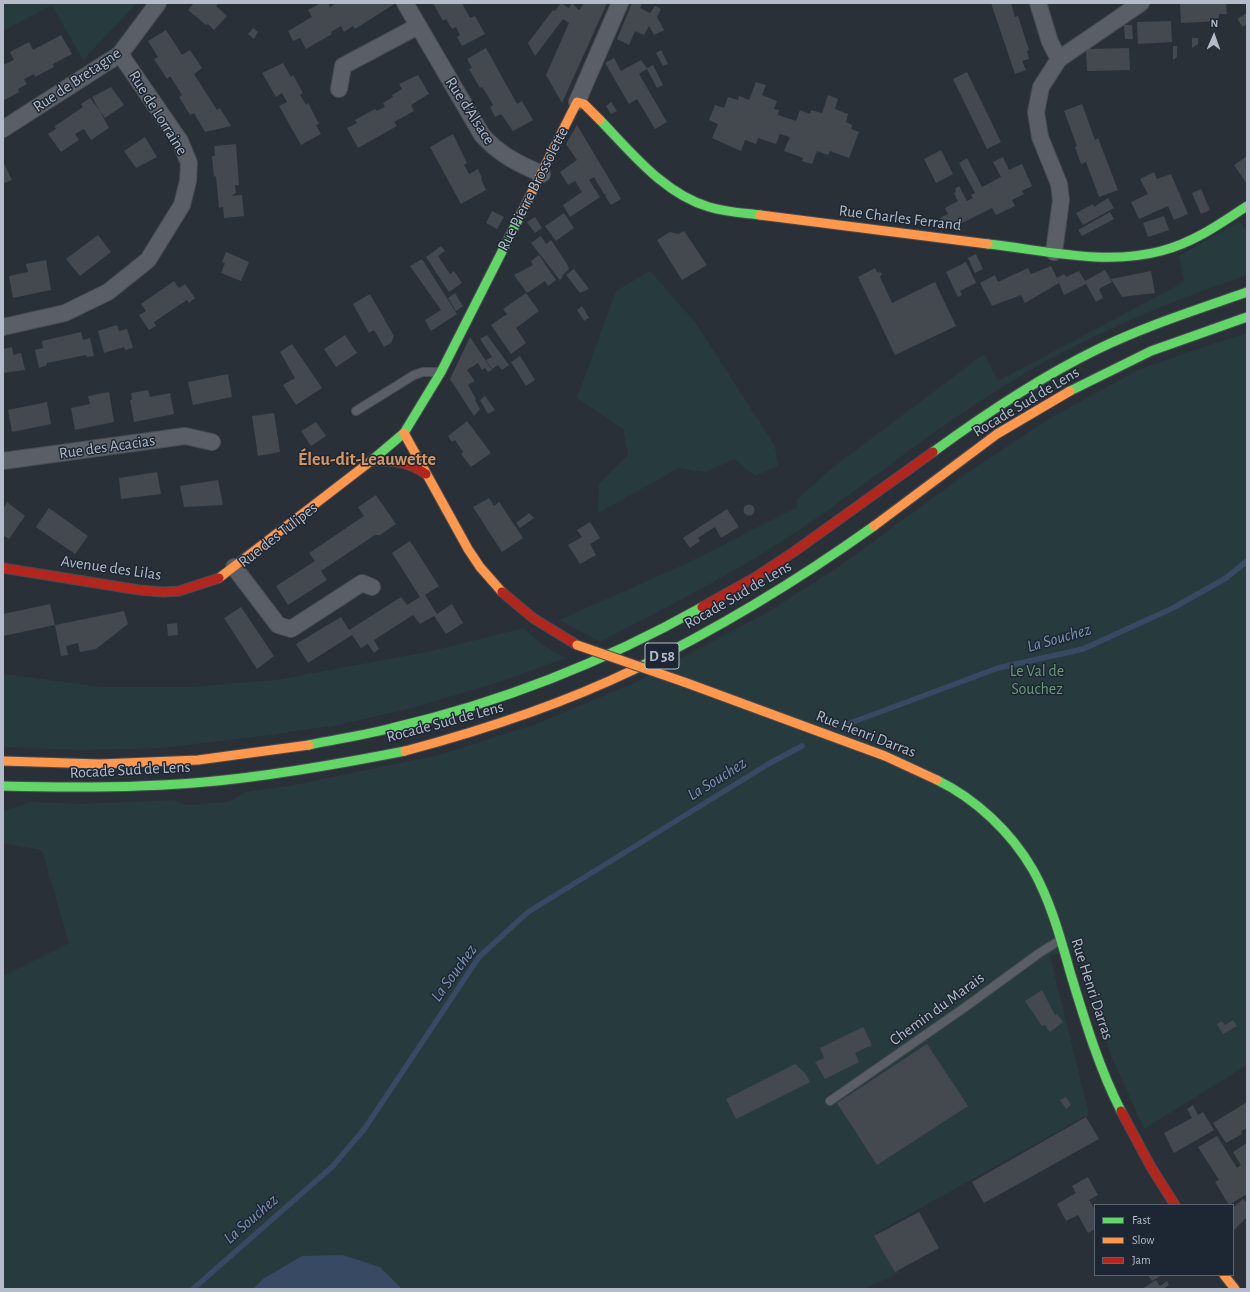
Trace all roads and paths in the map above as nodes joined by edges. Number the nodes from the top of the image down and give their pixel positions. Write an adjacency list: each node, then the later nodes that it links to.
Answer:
1 (158, 3): 7 (street, Rue de Bretagne)
2 (405, 3): 6 (street, Rue d'Alsace)
3 (620, 3): 10 (street, Rue Pierre Brossolette)
4 (1038, 3): 8 (street)
5 (1141, 3): 8 (street)
6 (418, 26): 9 (street); 12 (street, Rue d'Alsace)
7 (120, 54): 11 (street, Rue de Bretagne); 17 (street, Rue de Lorraine)
8 (1058, 58): 14 (street)
9 (340, 89)
10 (577, 102): 12 (main road, Rue Pierre Brossolette); 14 (main road, Rue Charles Ferrand)
11 (3, 130)
12 (542, 174): 18 (main road, Rue Pierre Brossolette)
13 (1247, 206): 14 (main road, Rue Charles Ferrand)
14 (1054, 252)
15 (1247, 292): 28 (main road, Rocade Sud de Lens / D 58)
16 (1247, 317): 29 (main road, Rocade Sud de Lens / D 58)
17 (3, 327)
18 (441, 372): 19 (lane); 20 (main road, Rue Pierre Brossolette)
19 (356, 411)
20 (404, 433): 23 (main road, Rue des Tulipes); 24 (main road, Rue Henri Darras)
21 (212, 442): 22 (street, Rue des Acacias)
22 (3, 461)
23 (372, 461): 24 (main road); 25 (main road, Rue des Tulipes)
24 (426, 474): 30 (main road, Rue Henri Darras, bridge)
25 (234, 567): 26 (main road, Avenue des Lilas); 27 (street, Rue des Tulipes)
26 (3, 568)
27 (372, 587)
28 (3, 761)
29 (3, 786)
30 (1061, 940): 31 (lane, Chemin du Marais); 32 (main road, Rue Henri Darras)
31 (830, 1101)
32 (1174, 1204)
33 (1225, 1276): 34 (main road)
34 (1235, 1289)

